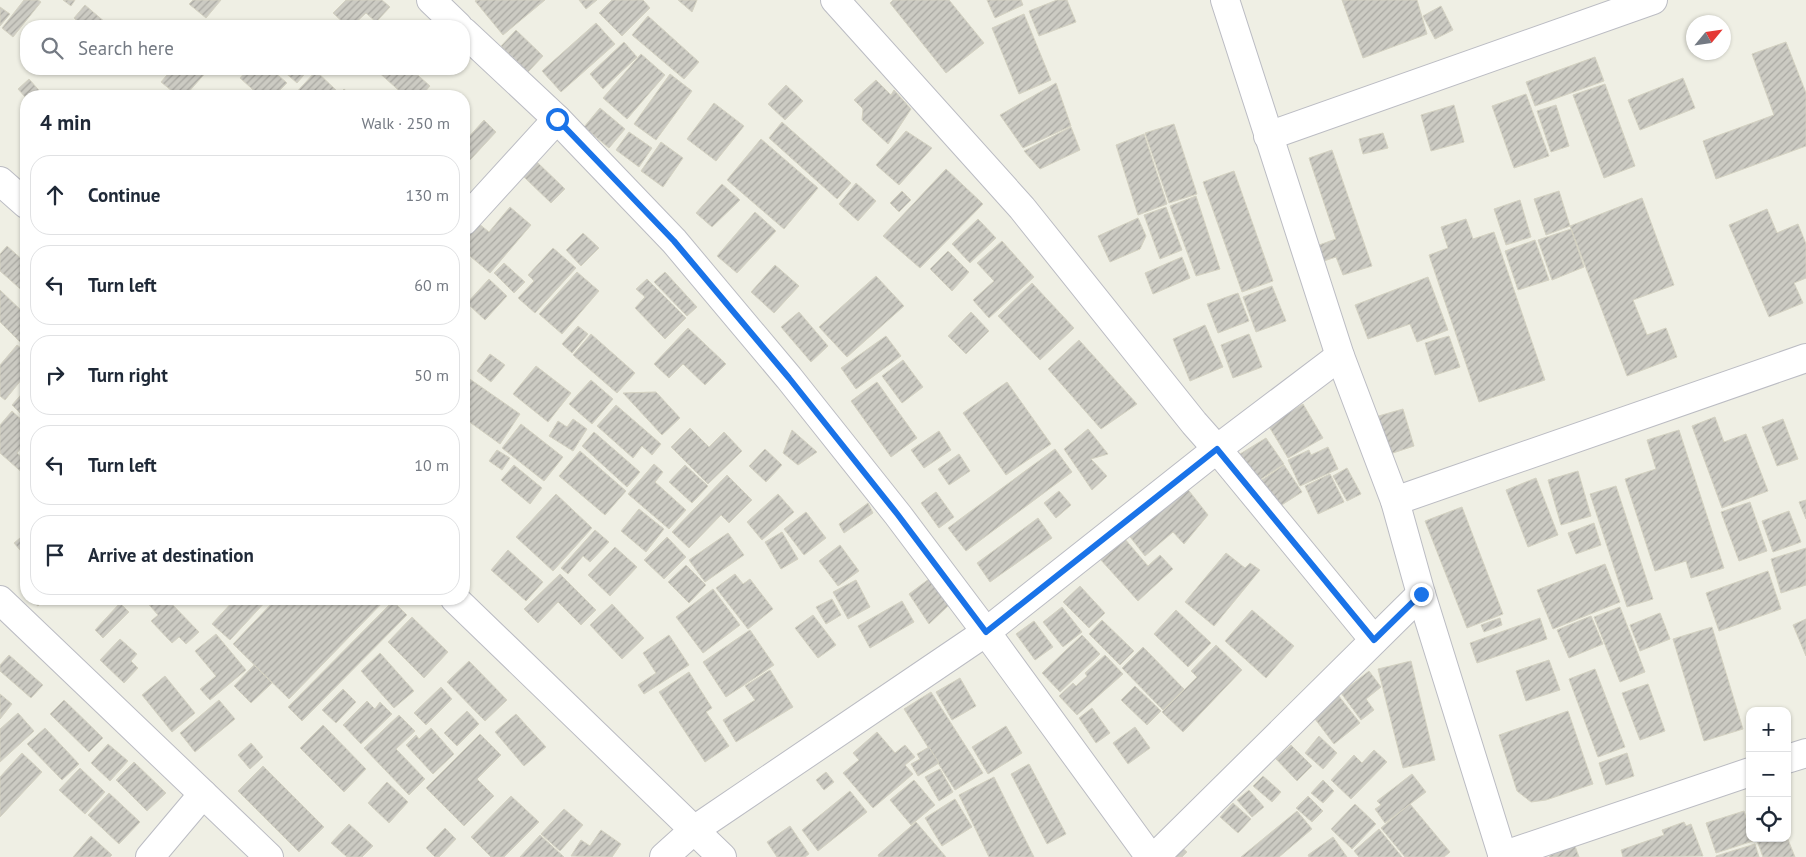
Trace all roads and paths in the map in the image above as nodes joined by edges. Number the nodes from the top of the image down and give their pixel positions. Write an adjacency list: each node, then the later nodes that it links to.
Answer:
1 (431, 0): 5 (street)
2 (835, 0): 14 (street)
3 (1225, 0): 8 (street)
4 (1653, 0): 8 (street)
5 (452, 20)
6 (470, 38): 7 (street)
7 (557, 119): 11 (street); 19 (street)
8 (1268, 136): 12 (street)
9 (0, 181): 10 (street)
10 (20, 199)
11 (470, 214)
12 (1340, 356): 14 (street); 15 (street)
13 (1806, 358): 15 (street)
14 (1217, 449): 19 (street); 20 (street)
15 (1395, 501): 16 (street)
16 (1421, 594): 20 (street); 32 (street)
17 (0, 600): 24 (street)
18 (461, 605): 25 (street)
19 (986, 632): 25 (street); 30 (street)
20 (1374, 640): 31 (street)
21 (1806, 753): 22 (street)
22 (1791, 758)
23 (1746, 773): 32 (street)
24 (203, 794): 26 (street); 27 (street)
25 (694, 830): 28 (street); 29 (street)
26 (150, 857)
27 (269, 857)
28 (664, 857)
29 (722, 857)
30 (1150, 857)
31 (1155, 857)
32 (1502, 857)

